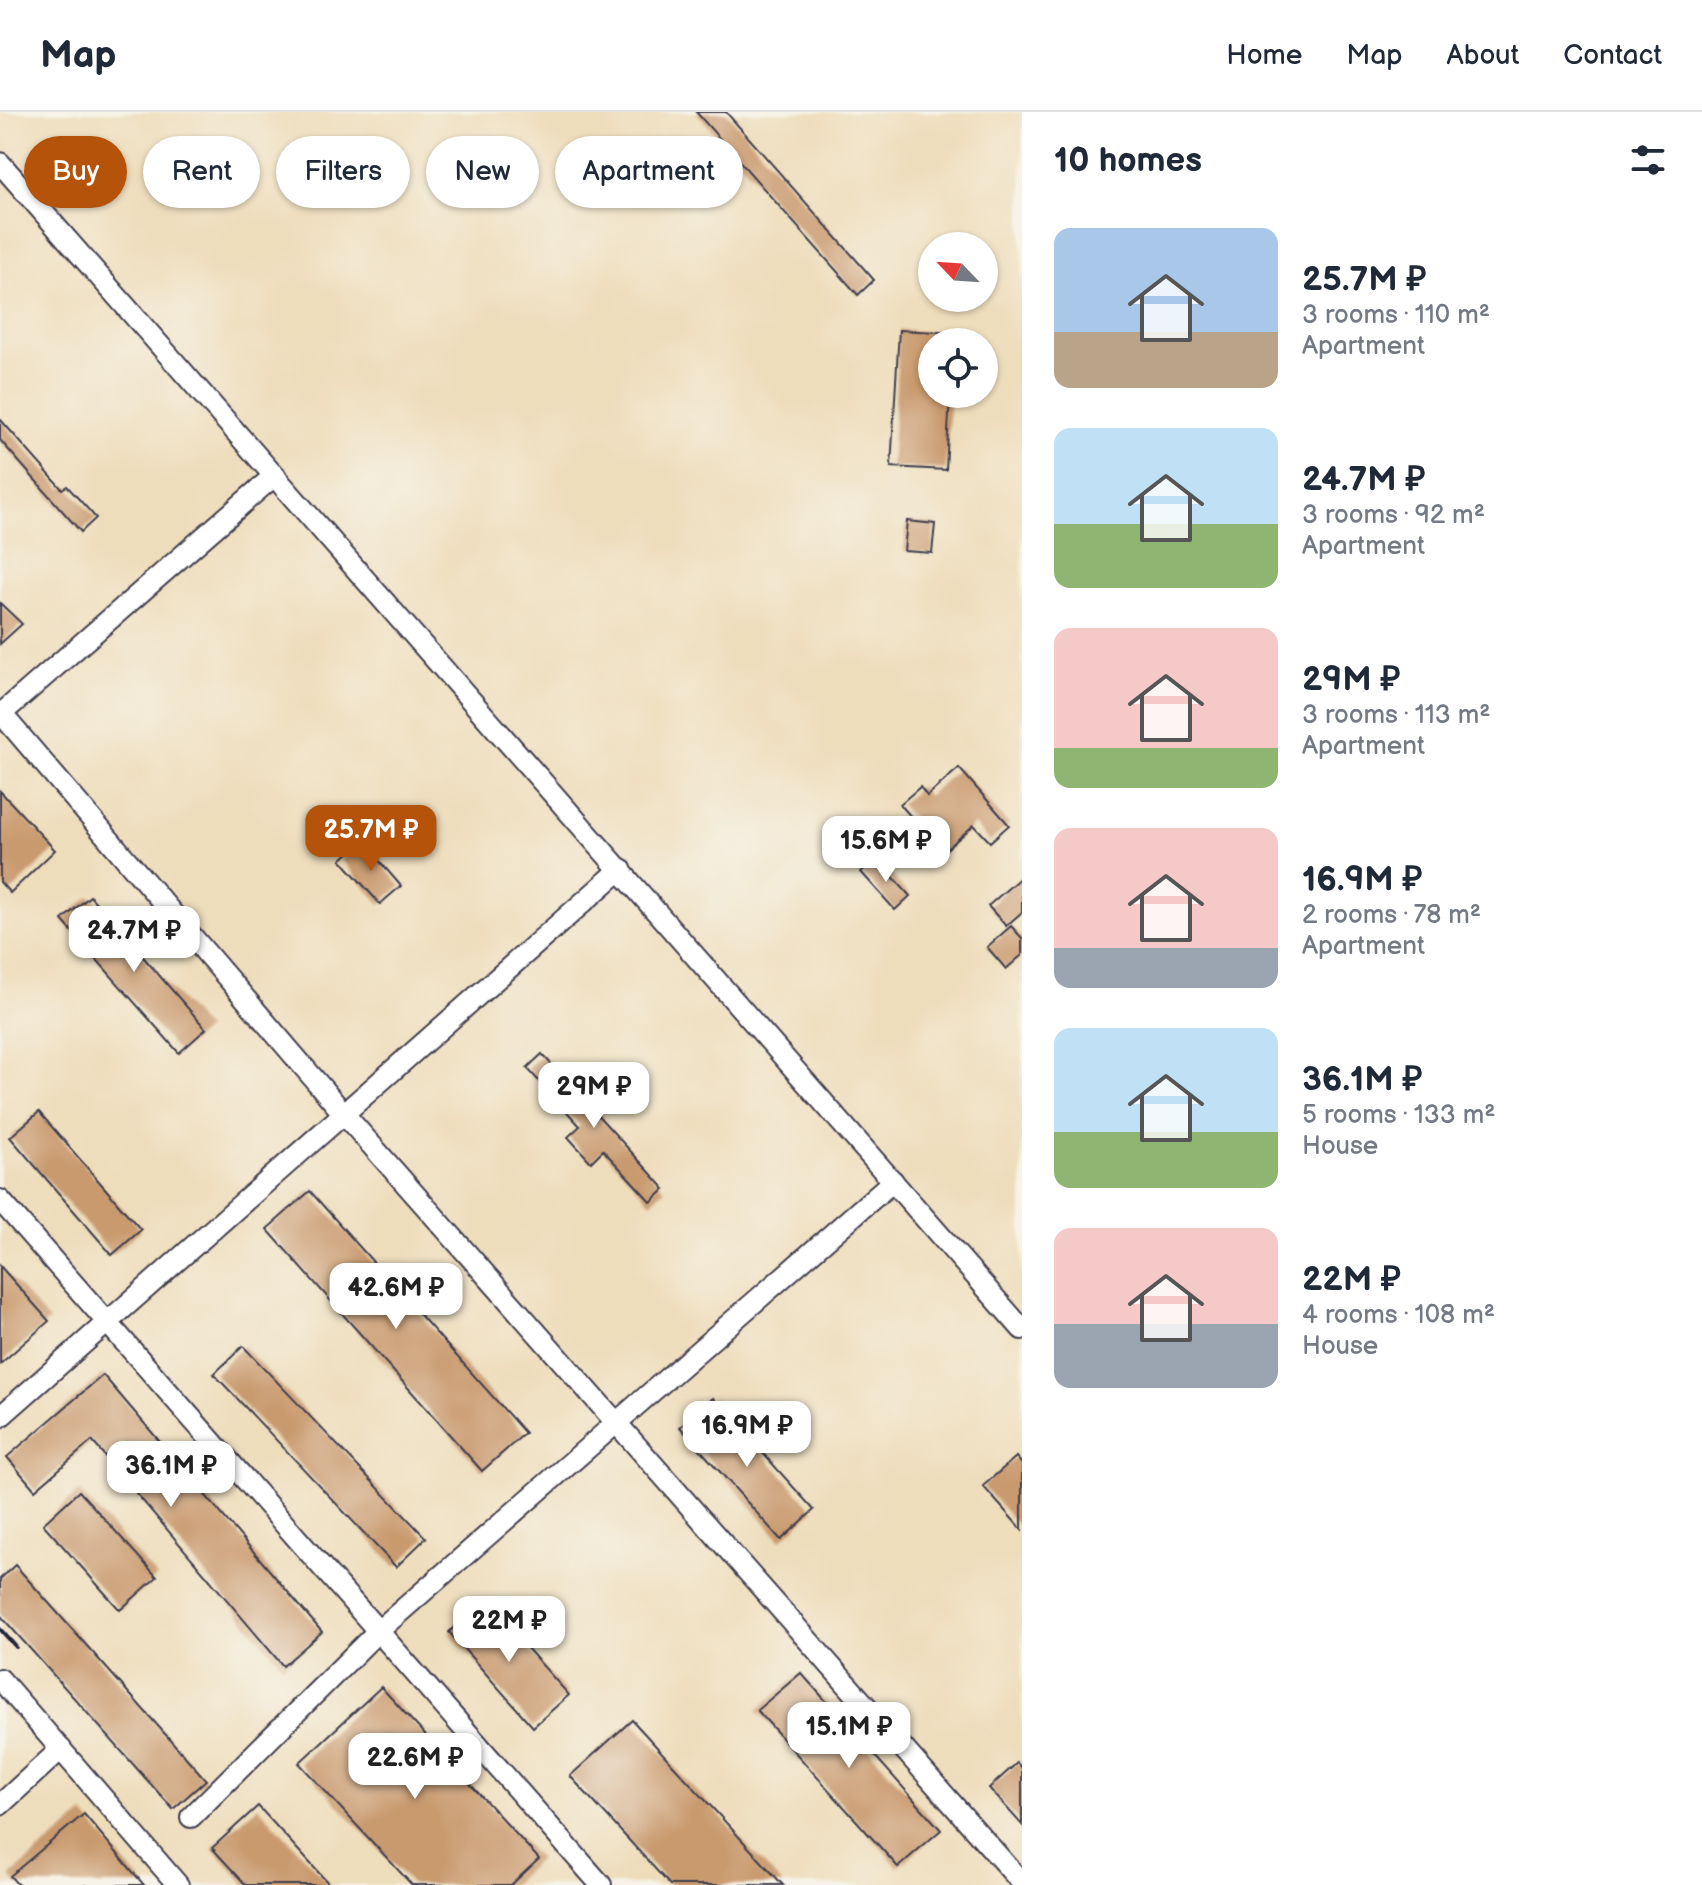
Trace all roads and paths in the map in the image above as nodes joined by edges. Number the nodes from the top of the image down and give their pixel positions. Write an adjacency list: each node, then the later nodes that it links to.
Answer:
1 (0, 163): 2 (lane)
2 (275, 475): 3 (lane); 4 (lane)
3 (1, 714): 5 (lane)
4 (621, 869): 5 (lane); 6 (lane)
5 (344, 1114): 8 (lane); 11 (lane)
6 (893, 1181): 9 (lane); 11 (lane)
7 (0, 1200): 8 (lane)
8 (107, 1323): 10 (lane); 12 (lane)
9 (1022, 1329)
10 (0, 1417)
11 (617, 1422): 12 (lane); 17 (lane)
12 (377, 1632): 16 (lane); 19 (lane)
13 (0, 1679): 14 (lane)
14 (61, 1749): 15 (lane); 18 (lane)
15 (0, 1805)
16 (191, 1817)
17 (1022, 1883)
18 (178, 1885)
19 (601, 1885)

